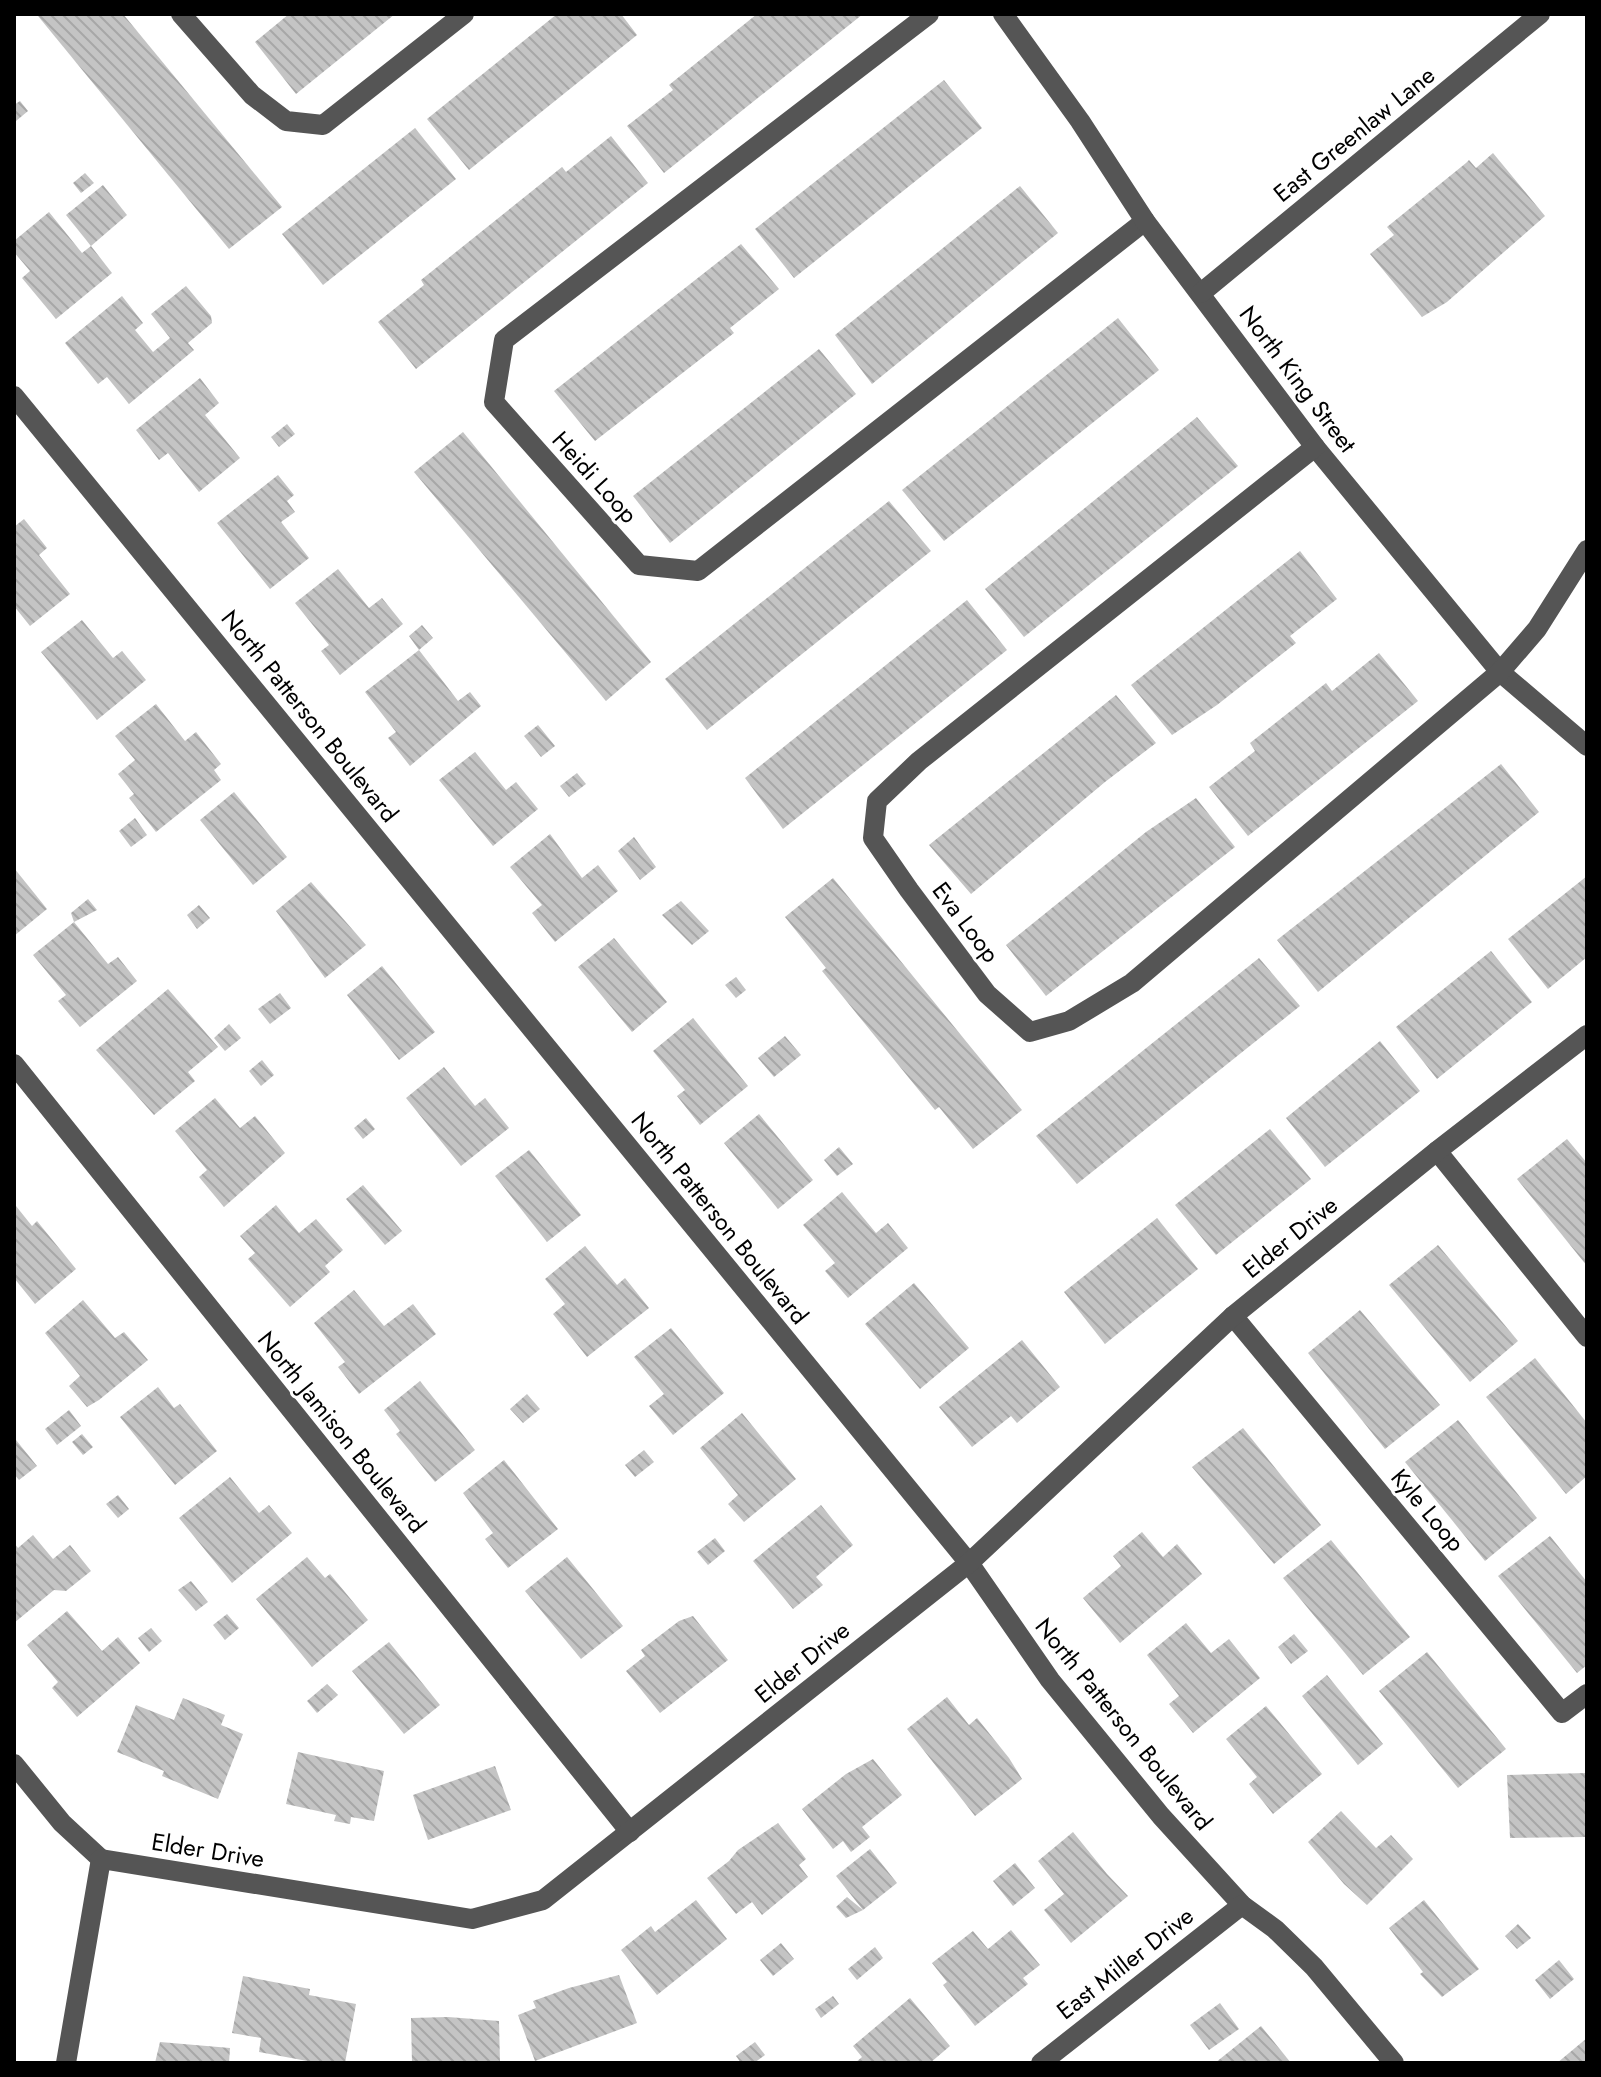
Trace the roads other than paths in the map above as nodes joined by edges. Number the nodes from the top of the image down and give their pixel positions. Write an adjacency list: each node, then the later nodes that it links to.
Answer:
1 (181, 14): 2 (street)
2 (464, 14)
3 (929, 14): 6 (street, Heidi Loop)
4 (1003, 14): 6 (street, North King Street)
5 (1540, 14): 7 (street, East Greenlaw Lane)
6 (1145, 221): 7 (street, North King Street)
7 (1201, 293): 9 (street, North King Street)
8 (14, 396): 18 (street, North Patterson Boulevard)
9 (1315, 447): 11 (street, North King Street); 11 (street, Eva Loop)
10 (1587, 550): 11 (street)
11 (1500, 672): 12 (street, North King Street)
12 (1587, 746)
13 (1587, 1035): 15 (street, Elder Drive)
14 (14, 1064): 21 (street, North Jamison Boulevard)
15 (1437, 1151): 16 (street, Elder Drive); 17 (street)
16 (1233, 1316): 18 (street, Elder Drive); 19 (street, Kyle Loop)
17 (1587, 1337)
18 (969, 1563): 21 (street, Elder Drive); 23 (street, North Patterson Boulevard)
19 (1587, 1694)
20 (14, 1764): 22 (street)
21 (630, 1832): 22 (street, Elder Drive)
22 (101, 1859): 24 (street)
23 (1242, 1905): 25 (street, East Miller Drive); 26 (street, North Patterson Boulevard)
24 (66, 2063)
25 (1041, 2063)
26 (1394, 2063)

